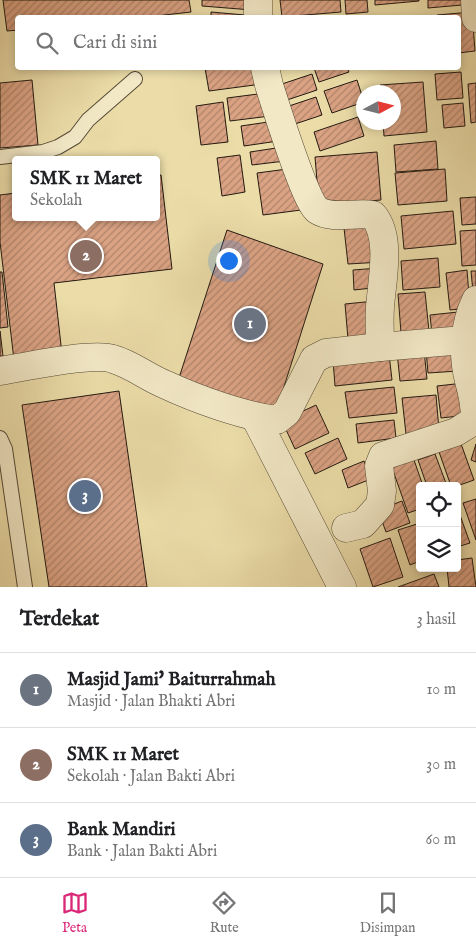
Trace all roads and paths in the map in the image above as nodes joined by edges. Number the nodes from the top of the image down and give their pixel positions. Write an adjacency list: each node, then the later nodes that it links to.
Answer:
1 (258, 0): 3 (street)
2 (475, 0): 4 (street)
3 (258, 15)
4 (476, 18)
5 (265, 70): 10 (street)
6 (135, 79): 7 (lane)
7 (14, 156)
8 (476, 300): 9 (street)
9 (464, 340): 10 (street); 12 (street)
10 (380, 347): 13 (street)
11 (0, 371): 13 (street)
12 (476, 402): 15 (street)
13 (255, 417): 17 (street)
14 (0, 438): 16 (lane)
15 (346, 528)
16 (25, 587)
17 (342, 587)

